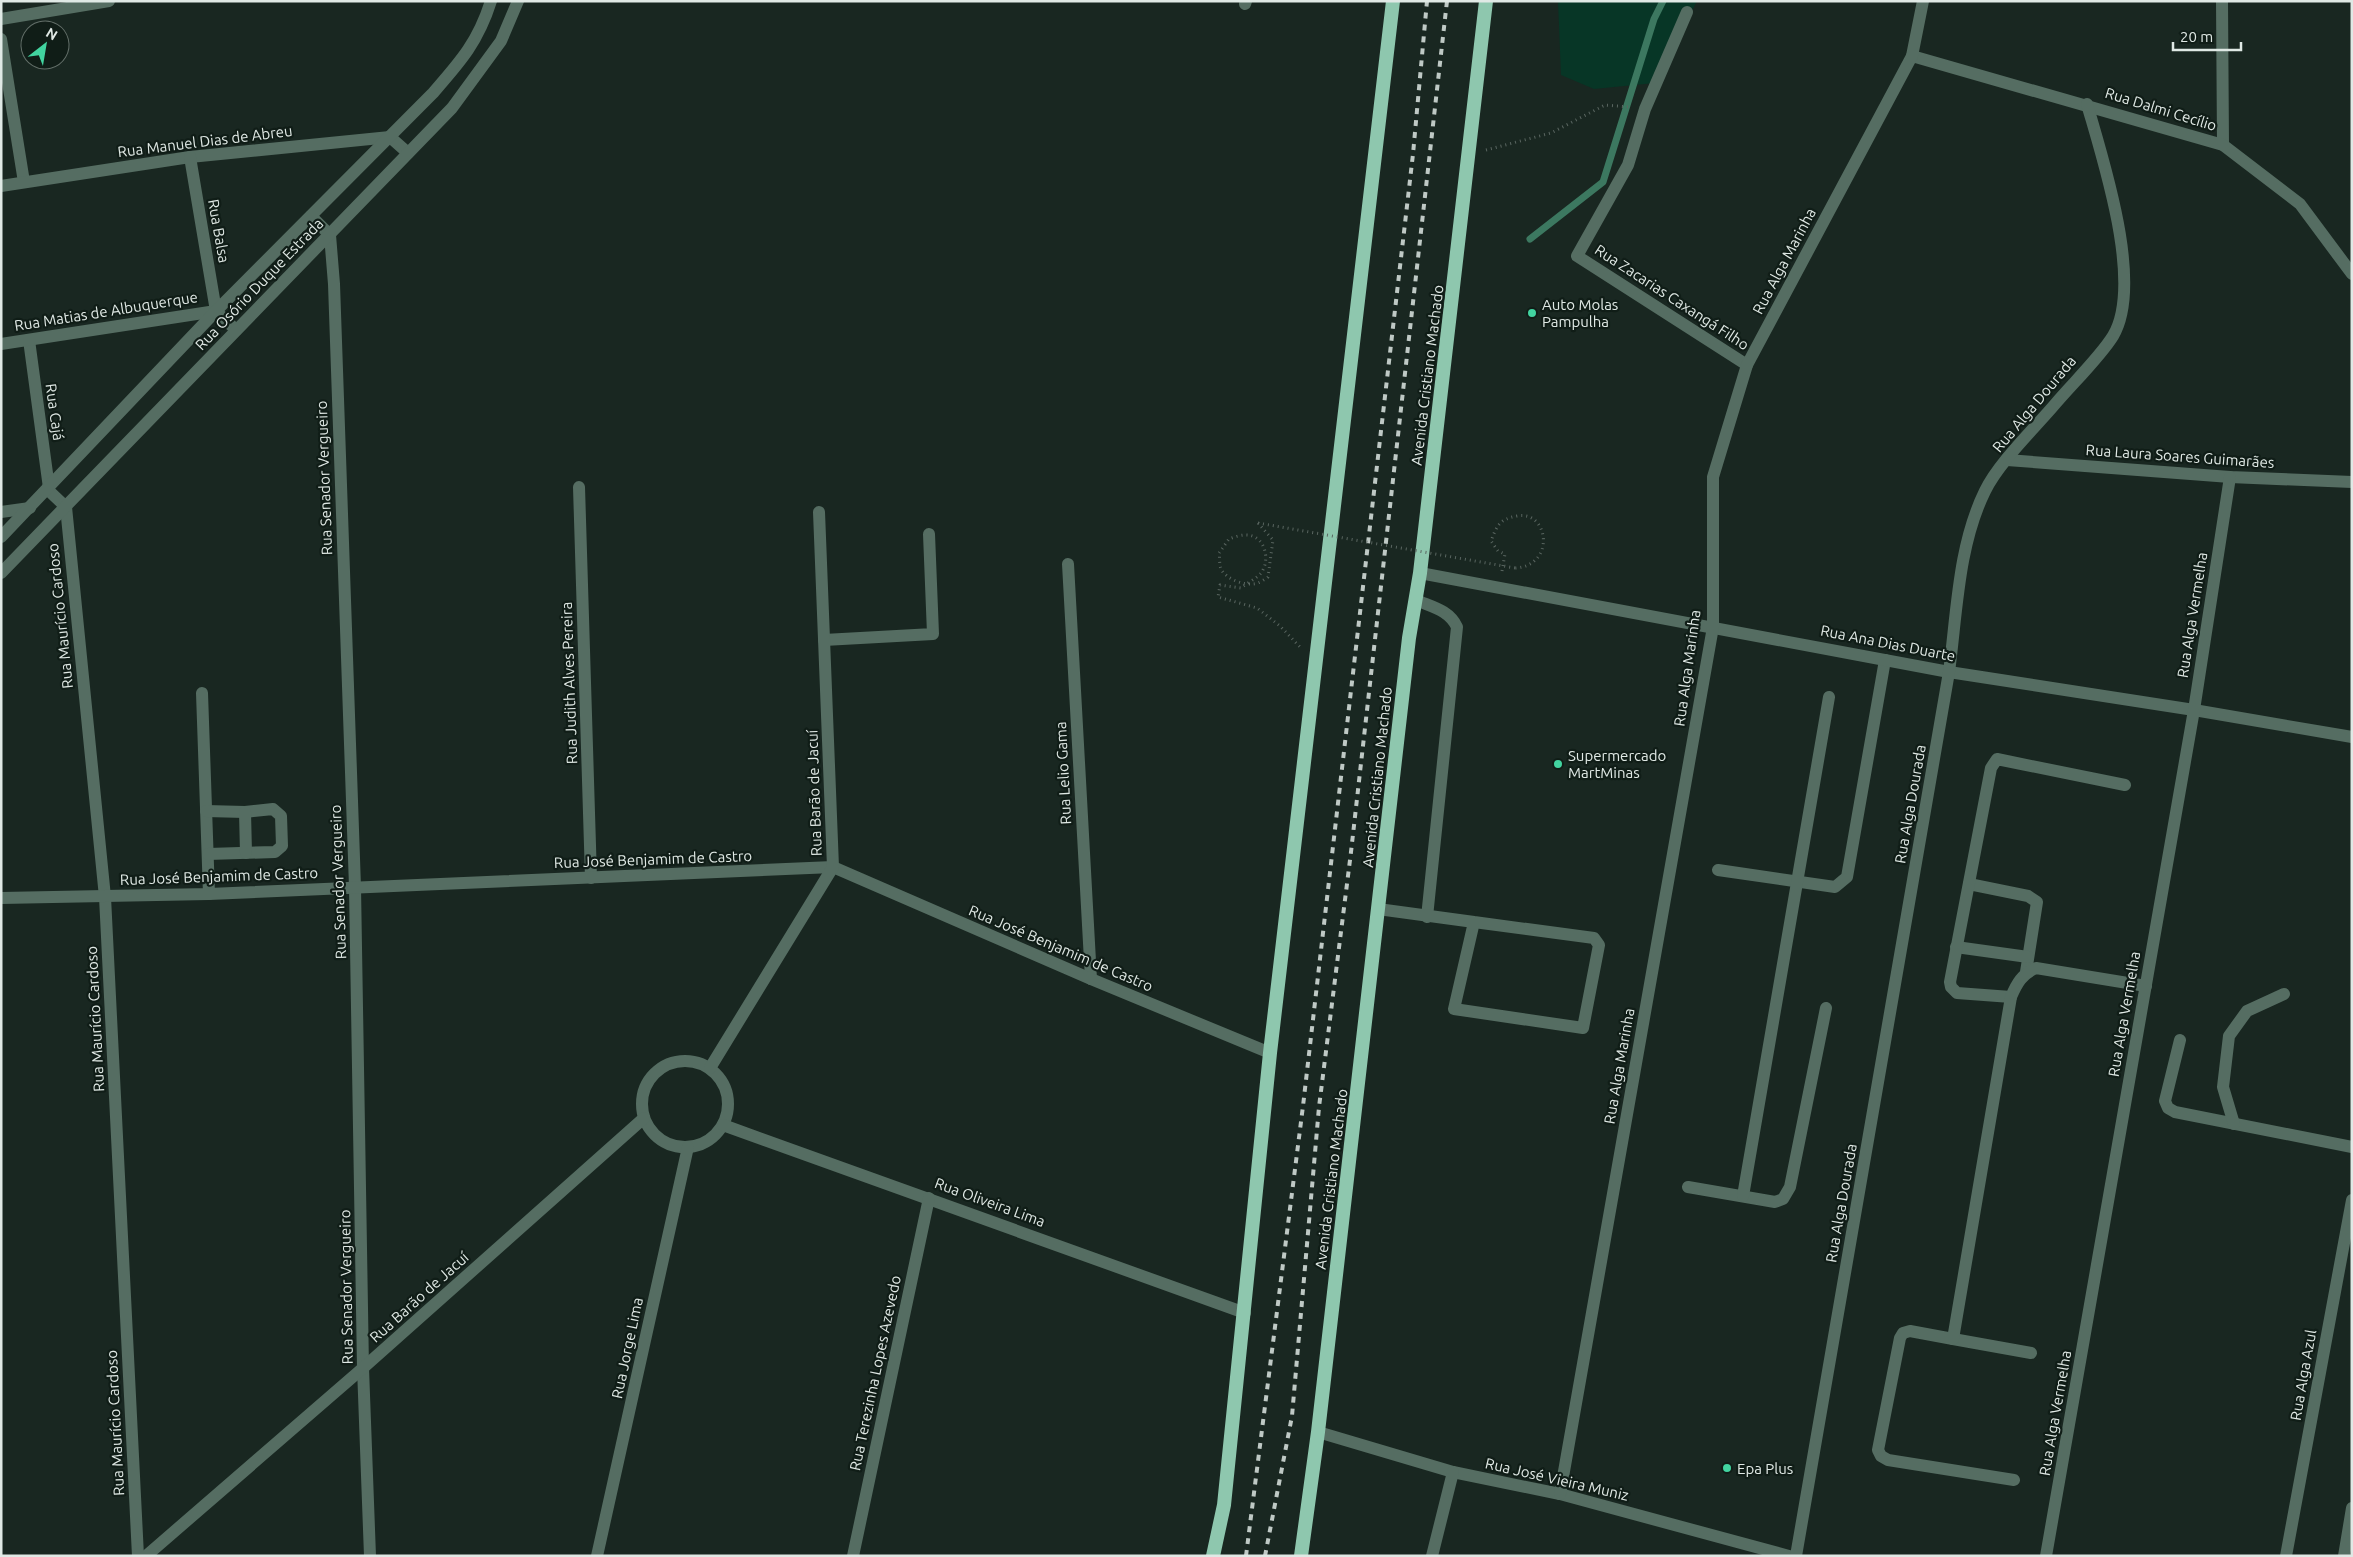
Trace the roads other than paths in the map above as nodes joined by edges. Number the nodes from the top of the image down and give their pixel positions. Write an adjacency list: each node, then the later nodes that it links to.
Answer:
1 (109, 1): 8 (street)
2 (492, 1): 14 (street, Rua Osório Duque Estrada)
3 (518, 1): 16 (street, Rua Osório Duque Estrada)
4 (1393, 1): 77 (highway)
5 (1486, 1): 41 (highway, Avenida Cristiano Machado)
6 (1922, 1): 12 (street, Rua Alga Marinha)
7 (2222, 1): 15 (street)
8 (62, 5): 10 (street)
9 (1687, 12): 27 (street, Rua Zacarias Caxangá Filho)
10 (1, 19)
11 (1, 39): 18 (street)
12 (1912, 56): 13 (street, Rua Dalmi Cecílio); 27 (street, Rua Alga Marinha)
13 (2087, 104): 15 (street, Rua Dalmi Cecílio); 28 (street, Rua Alga Dourada)
14 (390, 137): 16 (street); 17 (street, Rua Manuel Dias de Abreu); 20 (street, Rua Osório Duque Estrada)
15 (2223, 145): 22 (street, Rua Dalmi Cecílio)
16 (408, 153): 21 (street, Rua Osório Duque Estrada)
17 (190, 157): 18 (street, Rua Manuel Dias de Abreu); 23 (street, Rua Balsa)
18 (24, 182): 19 (street, Rua Manuel Dias de Abreu)
19 (1, 186)
20 (311, 216): 21 (street); 23 (street, Rua Osório Duque Estrada)
21 (330, 235): 24 (street, Rua Osório Duque Estrada); 61 (street, Rua Senador Vergueiro)
22 (2352, 274)
23 (216, 311): 24 (street); 25 (street, Rua Matias de Albuquerque); 32 (street, Rua Osório Duque Estrada)
24 (236, 330): 33 (street, Rua Osório Duque Estrada)
25 (29, 340): 26 (street, Rua Matias de Albuquerque); 32 (street, Rua Cajá)
26 (1, 344)
27 (1747, 365): 43 (street, Rua Alga Marinha)
28 (2007, 460): 29 (street, Rua Laura Soares Guimarães); 46 (street, Rua Alga Dourada)
29 (2230, 477): 30 (street, Rua Laura Soares Guimarães); 49 (street, Rua Alga Vermelha)
30 (2352, 482)
31 (579, 487): 58 (street, Rua Judith Alves Pereira)
32 (48, 488): 33 (street); 34 (street, Rua Osório Duque Estrada)
33 (66, 507): 40 (street, Rua Osório Duque Estrada); 63 (street, Rua Maurício Cardoso)
34 (30, 508): 35 (street); 38 (street, Rua Osório Duque Estrada)
35 (1, 512)
36 (819, 512): 44 (street, Rua Barão de Jacuí)
37 (929, 534): 44 (street)
38 (1, 537)
39 (1068, 564): 71 (street, Rua Lelio Gama)
40 (1, 573)
41 (1420, 573): 42 (highway, Avenida Cristiano Machado); 43 (street, Rua Ana Dias Duarte)
42 (1416, 600): 65 (highway, Avenida Cristiano Machado); 66 (street)
43 (1713, 627): 45 (street, Rua Ana Dias Duarte); 95 (street, Rua Alga Marinha)
44 (824, 640): 56 (street, Rua Barão de Jacuí)
45 (1885, 660): 46 (street, Rua Ana Dias Duarte); 59 (street)
46 (1950, 672): 49 (street, Rua Ana Dias Duarte); 106 (street, Rua Alga Dourada)
47 (202, 693): 52 (street)
48 (1829, 697): 59 (street)
49 (2194, 710): 50 (street, Rua Ana Dias Duarte); 72 (street, Rua Alga Vermelha)
50 (2352, 738)
51 (2125, 784): 60 (street)
52 (206, 811): 53 (street); 55 (street)
53 (245, 812): 54 (street); 54 (street)
54 (246, 853): 55 (street)
55 (208, 854): 62 (street)
56 (833, 867): 58 (street, Rua José Benjamim de Castro); 71 (street, Rua José Benjamim de Castro); 78 (street, Rua Barão de Jacuí)
57 (1718, 870): 59 (street)
58 (591, 878): 61 (street, Rua José Benjamim de Castro)
59 (1798, 880): 85 (street)
60 (1969, 884): 68 (street); 69 (street)
61 (355, 888): 62 (street, Rua José Benjamim de Castro); 91 (street, Rua Senador Vergueiro)
62 (209, 894): 63 (street, Rua José Benjamim de Castro)
63 (105, 896): 64 (street, Rua José Benjamim de Castro); 97 (street, Rua Maurício Cardoso)
64 (1, 898)
65 (1378, 909): 66 (street); 92 (highway, Avenida Cristiano Machado)
66 (1427, 917): 67 (street)
67 (1474, 922): 67 (street)
68 (1956, 947): 69 (street); 74 (street)
69 (2028, 957): 70 (street)
70 (2026, 972): 72 (street); 74 (street)
71 (1091, 979): 77 (street, Rua José Benjamim de Castro)
72 (2146, 986): 107 (street, Rua Alga Vermelha)
73 (2284, 994): 80 (street)
74 (2011, 997): 89 (street)
75 (1826, 1008): 85 (street)
76 (2180, 1040): 80 (street)
77 (1270, 1053): 88 (highway)
78 (710, 1068): 79 (street); 81 (street)
79 (644, 1118): 82 (street); 91 (street, Rua Barão de Jacuí)
80 (2234, 1124): 83 (street)
81 (723, 1125): 82 (street); 86 (street, Rua Oliveira Lima)
82 (688, 1147): 100 (street, Rua Jorge Lima)
83 (2352, 1147)
84 (1688, 1187): 85 (street)
85 (1743, 1196)
86 (929, 1198): 88 (street, Rua Oliveira Lima); 101 (street, Rua Terezinha Lopes Azevedo)
87 (2352, 1200): 108 (street, Rua Alga Azul)
88 (1245, 1313): 102 (highway)
89 (1952, 1338): 90 (street); 94 (street)
90 (2031, 1353)
91 (363, 1368): 98 (street, Rua Barão de Jacuí); 99 (street, Rua Senador Vergueiro)
92 (1318, 1432): 93 (street, Rua José Vieira Muniz); 103 (highway, Avenida Cristiano Machado)
93 (1453, 1472): 95 (street, Rua José Vieira Muniz); 104 (street)
94 (2014, 1480)
95 (1560, 1494): 105 (street, Rua José Vieira Muniz)
96 (2352, 1508): 109 (street)
97 (138, 1556)
98 (146, 1556)
99 (370, 1556)
100 (597, 1556)
101 (853, 1556)
102 (1213, 1556)
103 (1300, 1556)
104 (1432, 1556)
105 (1789, 1556)
106 (1796, 1556)
107 (2046, 1556)
108 (2286, 1556)
109 (2344, 1556)

